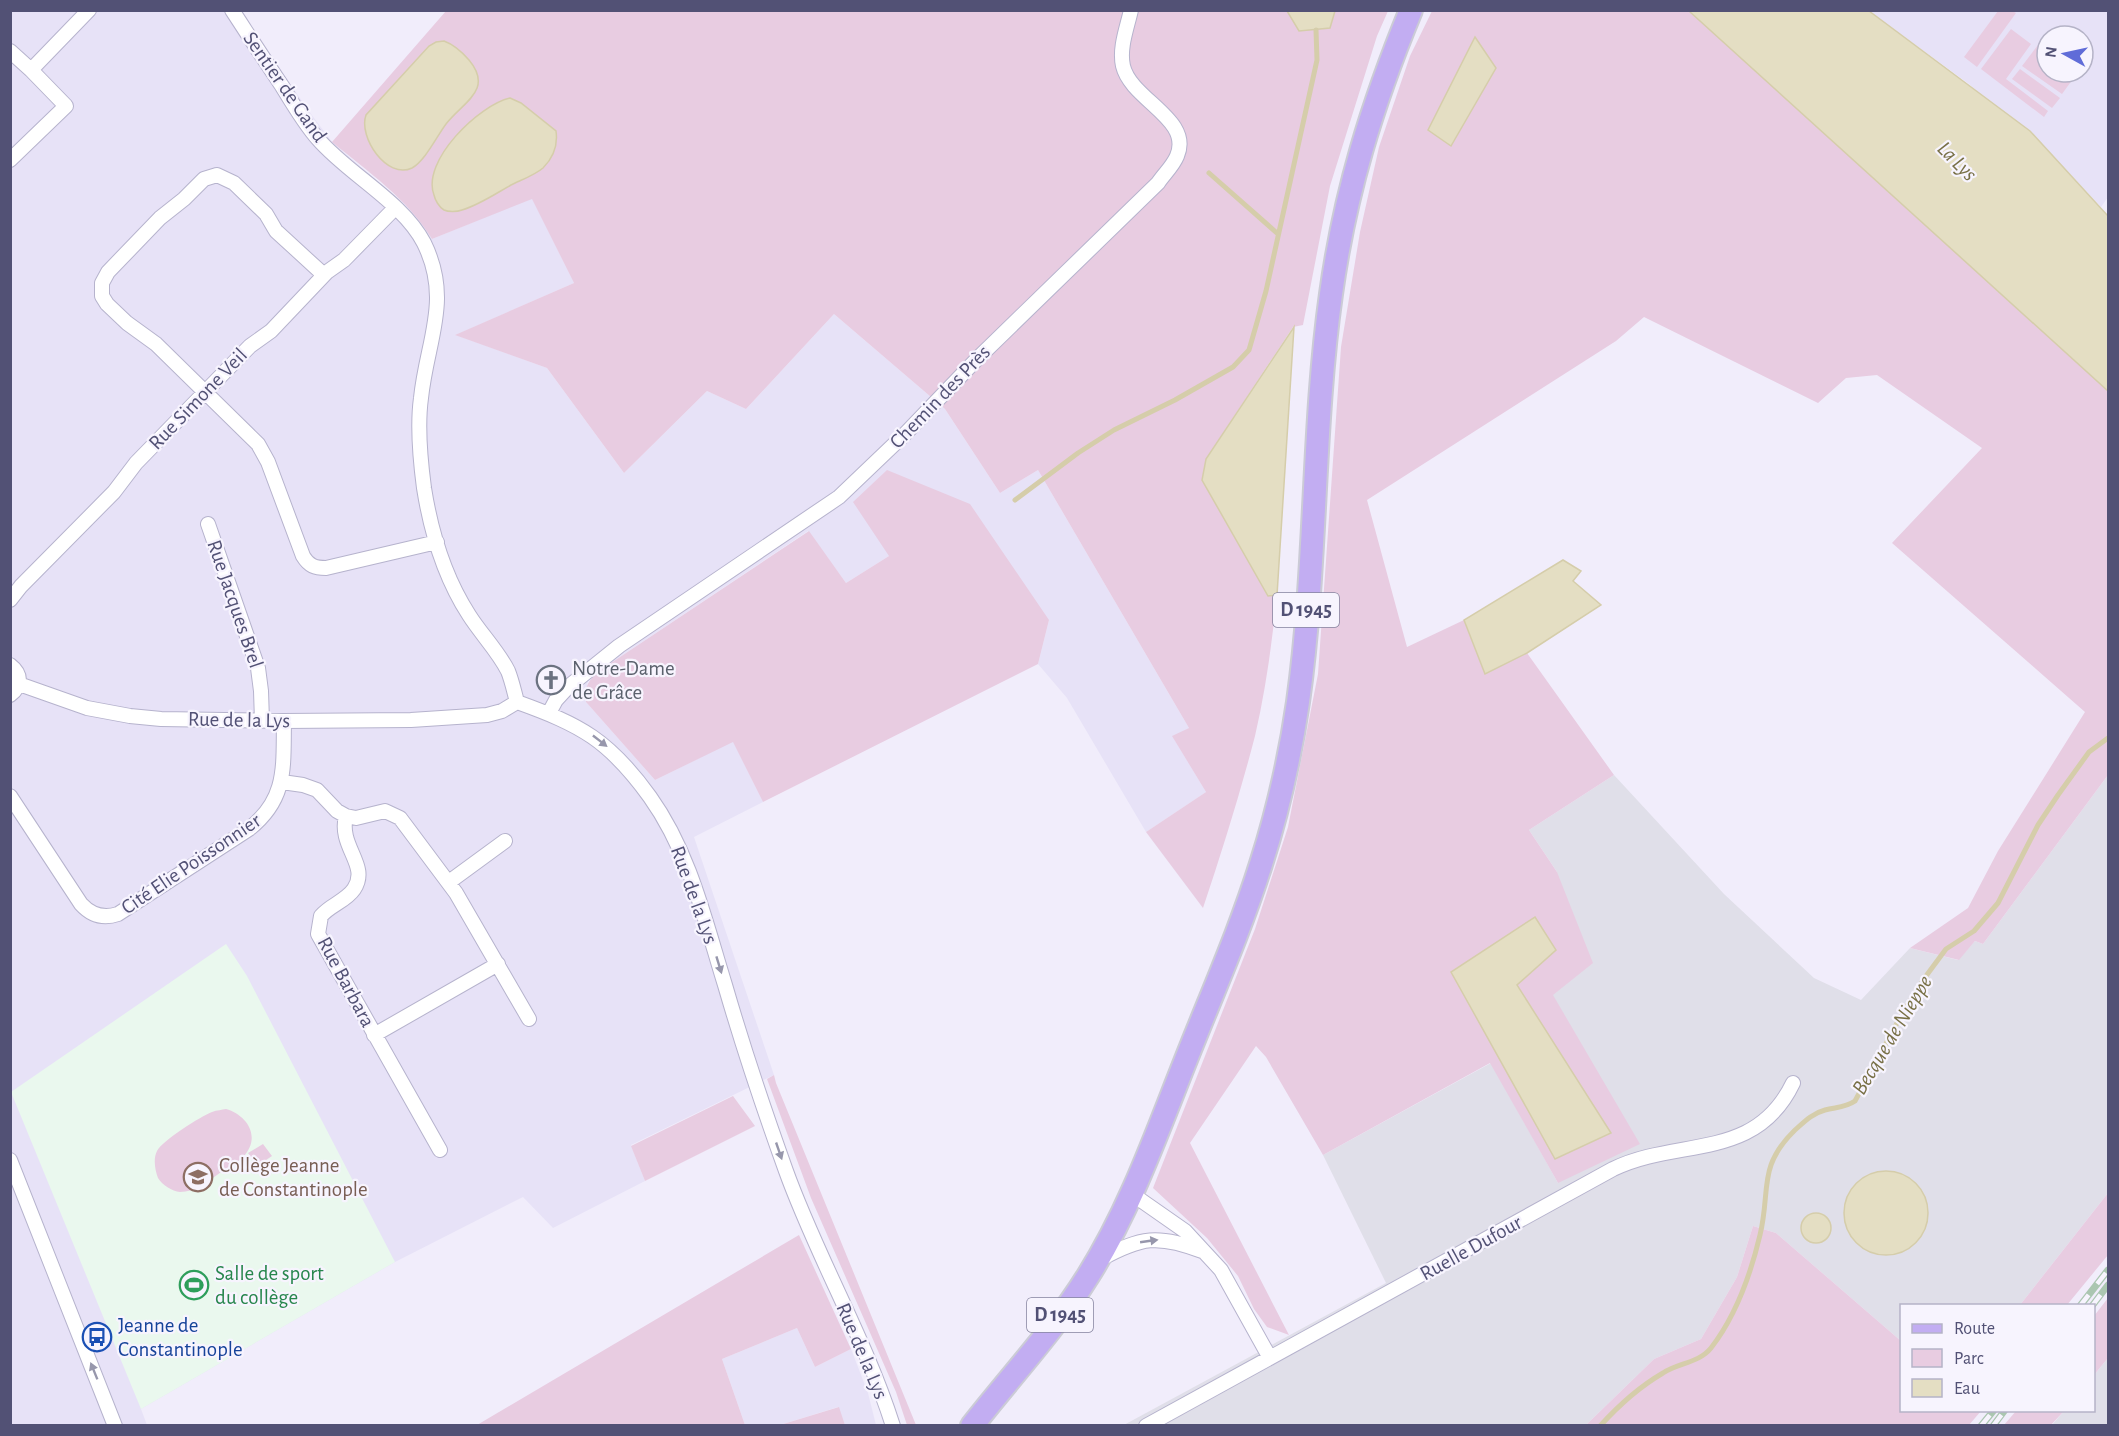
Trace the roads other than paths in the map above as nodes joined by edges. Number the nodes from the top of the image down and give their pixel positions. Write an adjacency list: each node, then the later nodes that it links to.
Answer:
1 (89, 10): 6 (street)
2 (232, 10): 8 (street, Sentier de Gand)
3 (1131, 10): 18 (street, Chemin des Près)
4 (1411, 10): 32 (main road, D 1945)
5 (10, 51): 6 (street)
6 (31, 70): 7 (street)
7 (10, 160)
8 (395, 208): 9 (street, Rue Simone Veil); 12 (street, Sentier de Gand)
9 (324, 275): 10 (street, Rue Simone Veil); 10 (street)
10 (205, 392): 12 (street); 13 (street, Rue Simone Veil)
11 (208, 524): 19 (street, Rue Jacques Brel)
12 (437, 542): 17 (street, Sentier de Gand)
13 (16, 587): 14 (street, Rue Simone Veil)
14 (10, 600)
15 (10, 665): 16 (street)
16 (15, 689): 19 (street, Rue de la Lys)
17 (516, 702): 18 (street, Rue de la Lys); 20 (street, Rue de la Lys)
18 (549, 713): 37 (street, Rue de la Lys, one-way to 37)
19 (262, 721): 20 (street, Rue de la Lys)
20 (284, 721): 21 (street, Cité Elie Poissonnier)
21 (282, 782): 22 (street, Cité Elie Poissonnier); 23 (street)
22 (10, 796)
23 (346, 816): 25 (street); 28 (street, Rue Barbara)
24 (505, 841): 25 (street)
25 (449, 882): 26 (street)
26 (498, 964): 27 (street); 28 (street)
27 (529, 1019)
28 (374, 1035): 30 (street, Rue Barbara)
29 (1793, 1083): 35 (street, Ruelle Dufour)
30 (440, 1150)
31 (12, 1167): 36 (street, one-way to 31)
32 (1132, 1194): 33 (street); 34 (main road, D 1945)
33 (1203, 1252): 34 (street, one-way to 33); 35 (street)
34 (1097, 1261): 38 (main road, D 1945)
35 (1270, 1358): 39 (street, Ruelle Dufour)
36 (115, 1425)
37 (893, 1425)
38 (972, 1425)
39 (1146, 1425)

